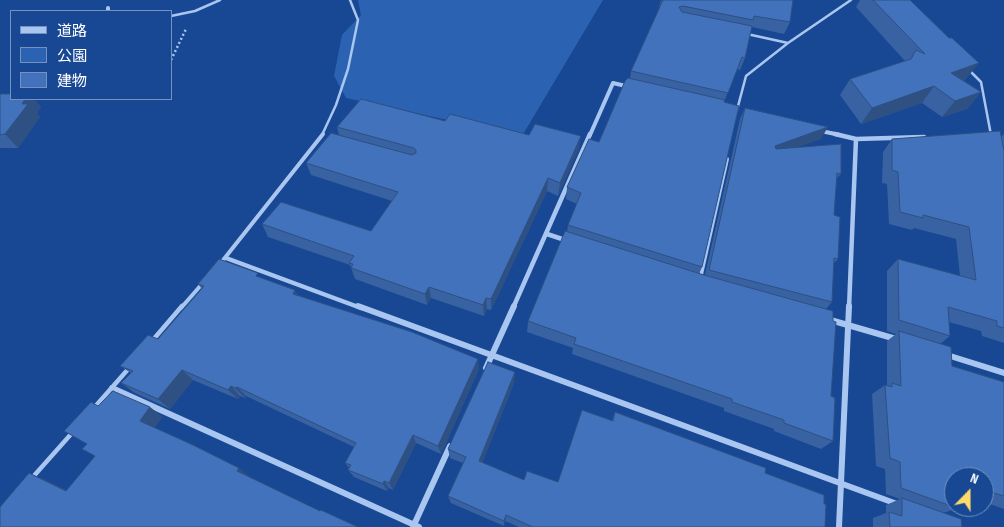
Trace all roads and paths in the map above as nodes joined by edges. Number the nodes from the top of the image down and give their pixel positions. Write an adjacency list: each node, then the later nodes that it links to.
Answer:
1 (220, 0): 4 (lane)
2 (350, 0): 19 (lane)
3 (851, 0): 7 (lane)
4 (195, 11): 5 (lane); 8 (path)
5 (172, 16)
6 (743, 33): 7 (lane)
7 (788, 43): 12 (lane)
8 (172, 58)
9 (967, 68): 16 (lane)
10 (632, 87): 24 (street)
11 (727, 110): 12 (street)
12 (737, 112): 13 (street)
13 (745, 114)
14 (813, 129): 20 (street)
15 (981, 134): 16 (street)
16 (991, 134): 17 (street); 22 (lane)
17 (997, 134)
18 (933, 136): 20 (street)
19 (321, 138): 21 (lane); 26 (lane)
20 (856, 140): 32 (street)
21 (330, 141)
22 (992, 142)
23 (728, 150): 30 (lane)
24 (547, 234): 25 (street); 36 (street)
25 (574, 243)
26 (226, 258): 27 (lane); 36 (street)
27 (214, 271)
28 (208, 278): 34 (lane)
29 (690, 280): 30 (street)
30 (699, 283)
31 (820, 317): 32 (street)
32 (848, 324): 33 (street); 44 (street)
33 (903, 341)
34 (148, 346)
35 (940, 353): 39 (street)
36 (492, 354): 38 (street); 44 (street)
37 (136, 360): 40 (lane)
38 (484, 372)
39 (1004, 373)
40 (112, 388): 41 (lane); 47 (street)
41 (92, 410)
42 (72, 432): 45 (lane)
43 (451, 444): 47 (street)
44 (840, 483): 46 (street); 48 (street)
45 (26, 484)
46 (906, 507)
47 (415, 526)
48 (839, 527)

